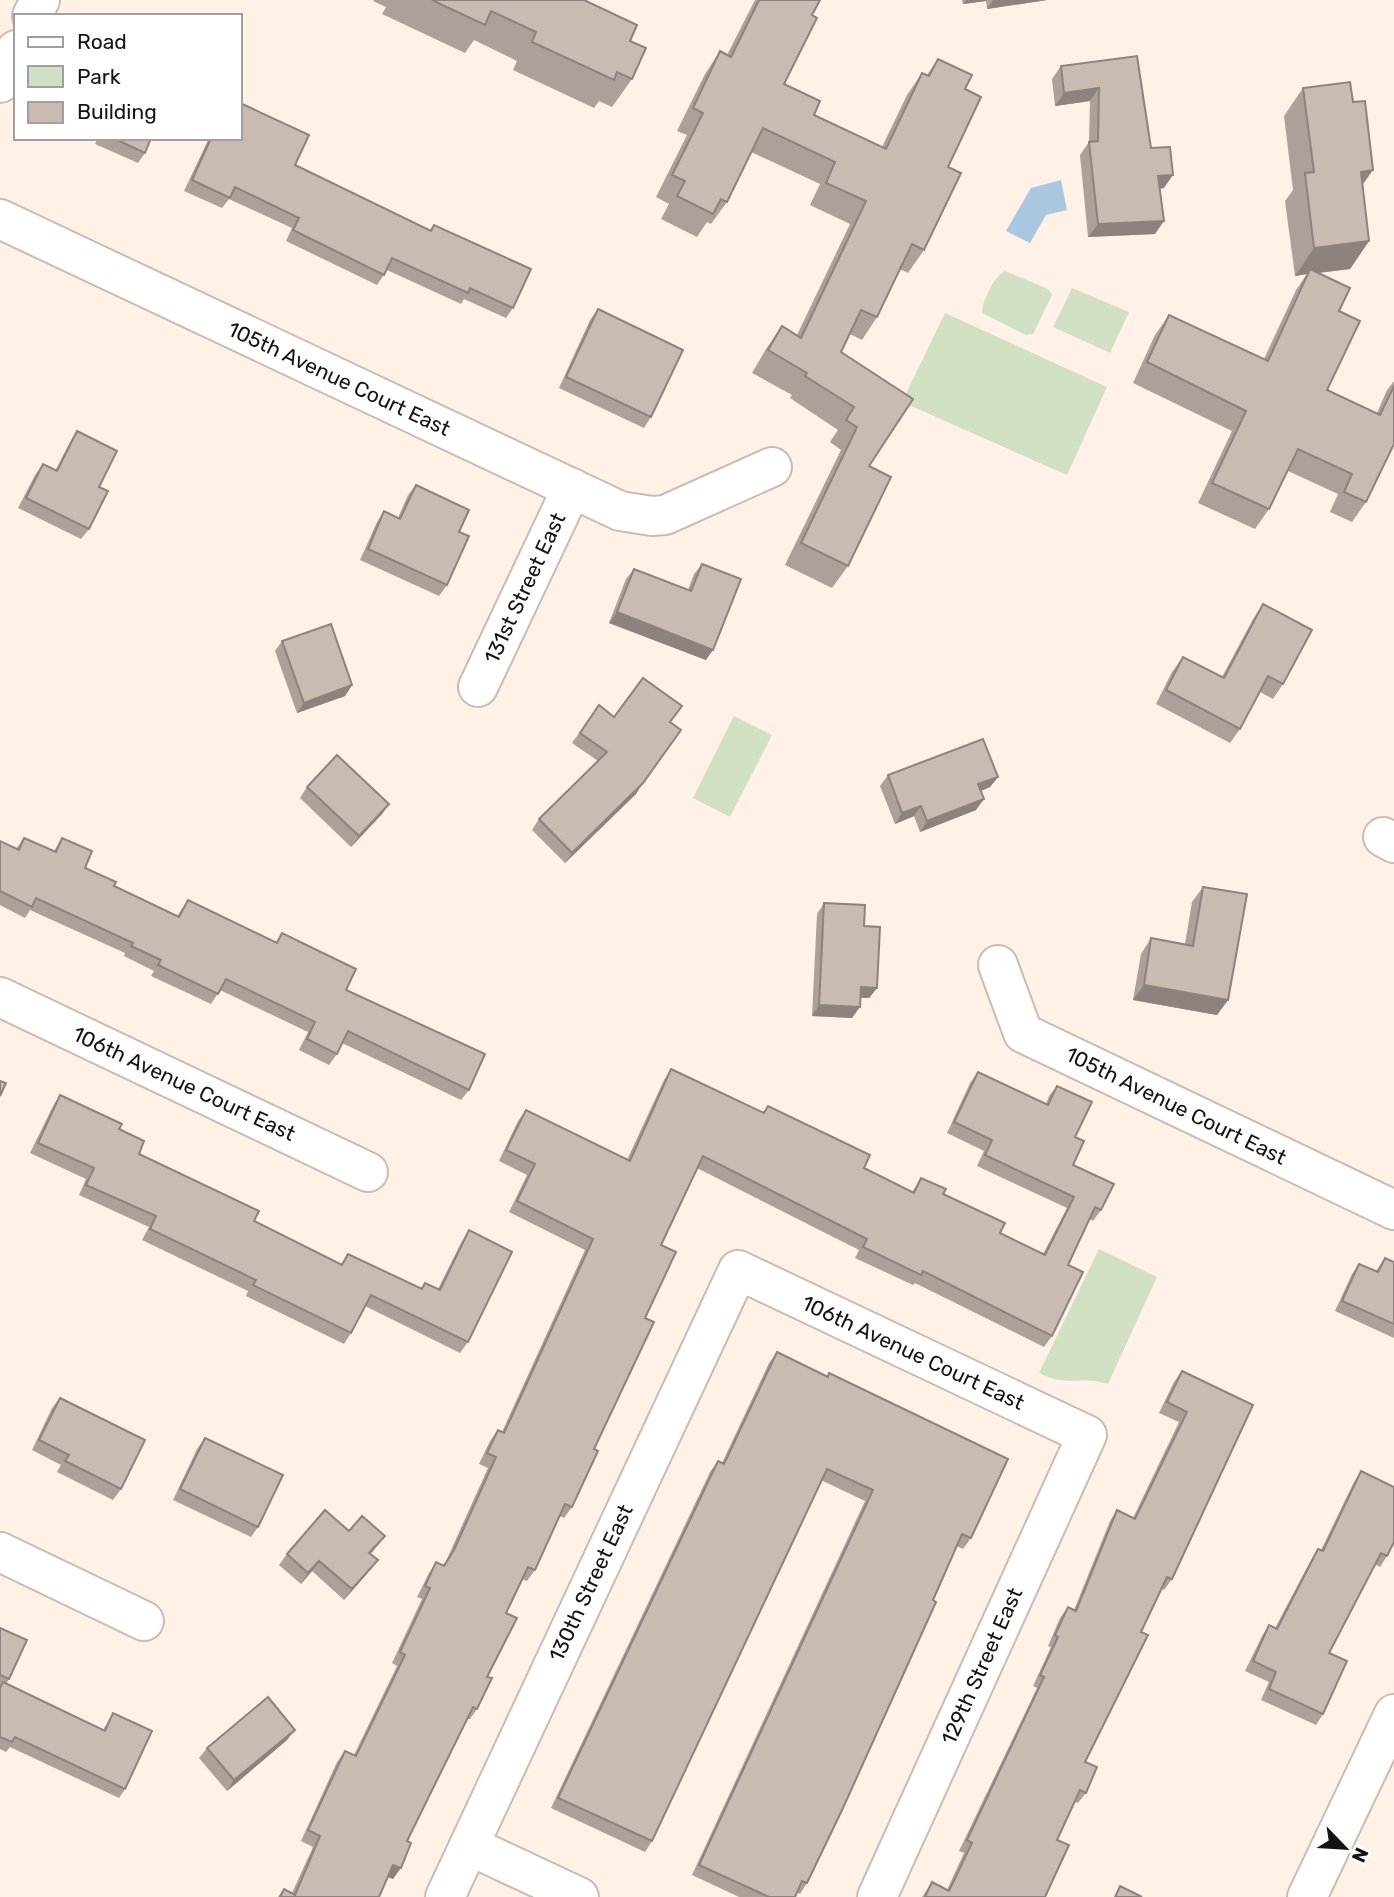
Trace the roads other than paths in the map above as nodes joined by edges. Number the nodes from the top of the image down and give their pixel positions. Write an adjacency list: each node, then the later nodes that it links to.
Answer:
1 (14, 54): 2 (street)
2 (0, 83)
3 (0, 219): 5 (street, 105th Avenue Court East)
4 (772, 467): 5 (street, 105th Avenue Court East)
5 (572, 488): 6 (street, 131st Street East)
6 (478, 687)
7 (998, 965): 10 (street, 105th Avenue Court East)
8 (0, 998): 9 (street, 106th Avenue Court East)
9 (368, 1171)
10 (1394, 1210)
11 (738, 1270): 12 (street, 106th Avenue Court East); 16 (street, 130th Street East)
12 (1087, 1435): 19 (street, 129th Street East)
13 (0, 1552): 14 (street)
14 (144, 1621)
15 (1394, 1714): 20 (street)
16 (470, 1846): 17 (street, 130th Street East); 18 (street)
17 (445, 1897)
18 (579, 1897)
19 (877, 1897)
20 (1307, 1897)

